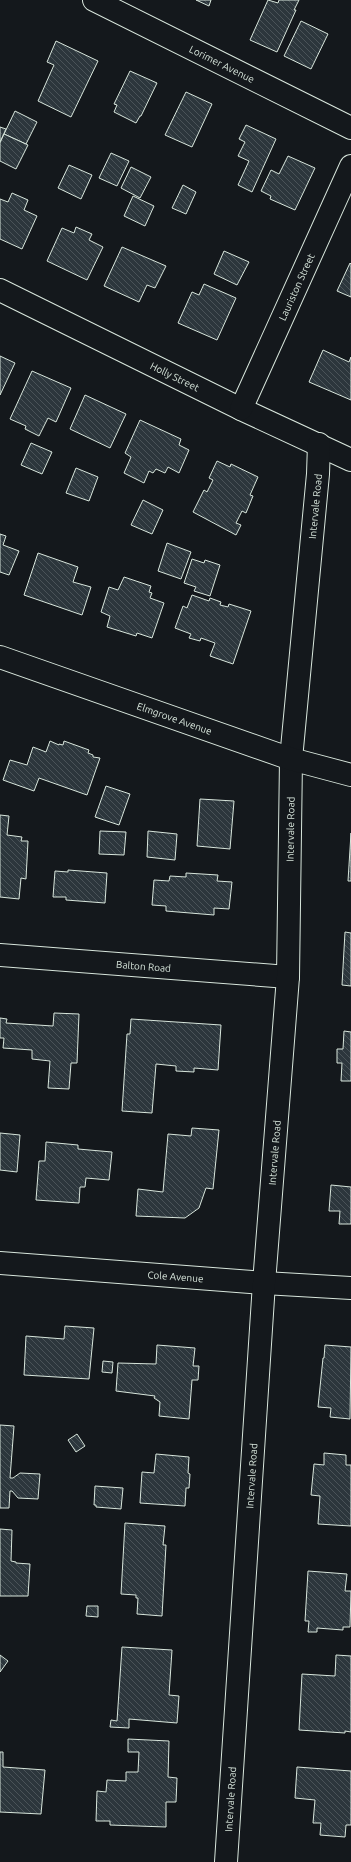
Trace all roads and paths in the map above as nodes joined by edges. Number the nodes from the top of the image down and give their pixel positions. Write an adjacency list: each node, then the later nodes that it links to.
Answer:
1 (98, 1): 2 (street, Lorimer Avenue)
2 (351, 128)
3 (351, 166): 5 (street, Lauriston Street)
4 (0, 290): 5 (street, Holly Street)
5 (241, 409): 6 (street, Holly Street)
6 (319, 444): 7 (street, Holly Street); 9 (street, Intervale Road)
7 (351, 460)
8 (0, 657): 9 (street, Elmgrove Avenue)
9 (291, 759): 10 (street, Elmgrove Avenue); 12 (street, Intervale Road)
10 (351, 775)
11 (0, 955): 12 (street, Balton Road)
12 (288, 977): 14 (street, Intervale Road)
13 (0, 1263): 14 (street, Cole Avenue)
14 (264, 1283): 15 (street, Cole Avenue); 16 (street, Intervale Road)
15 (351, 1288)
16 (226, 1862)

